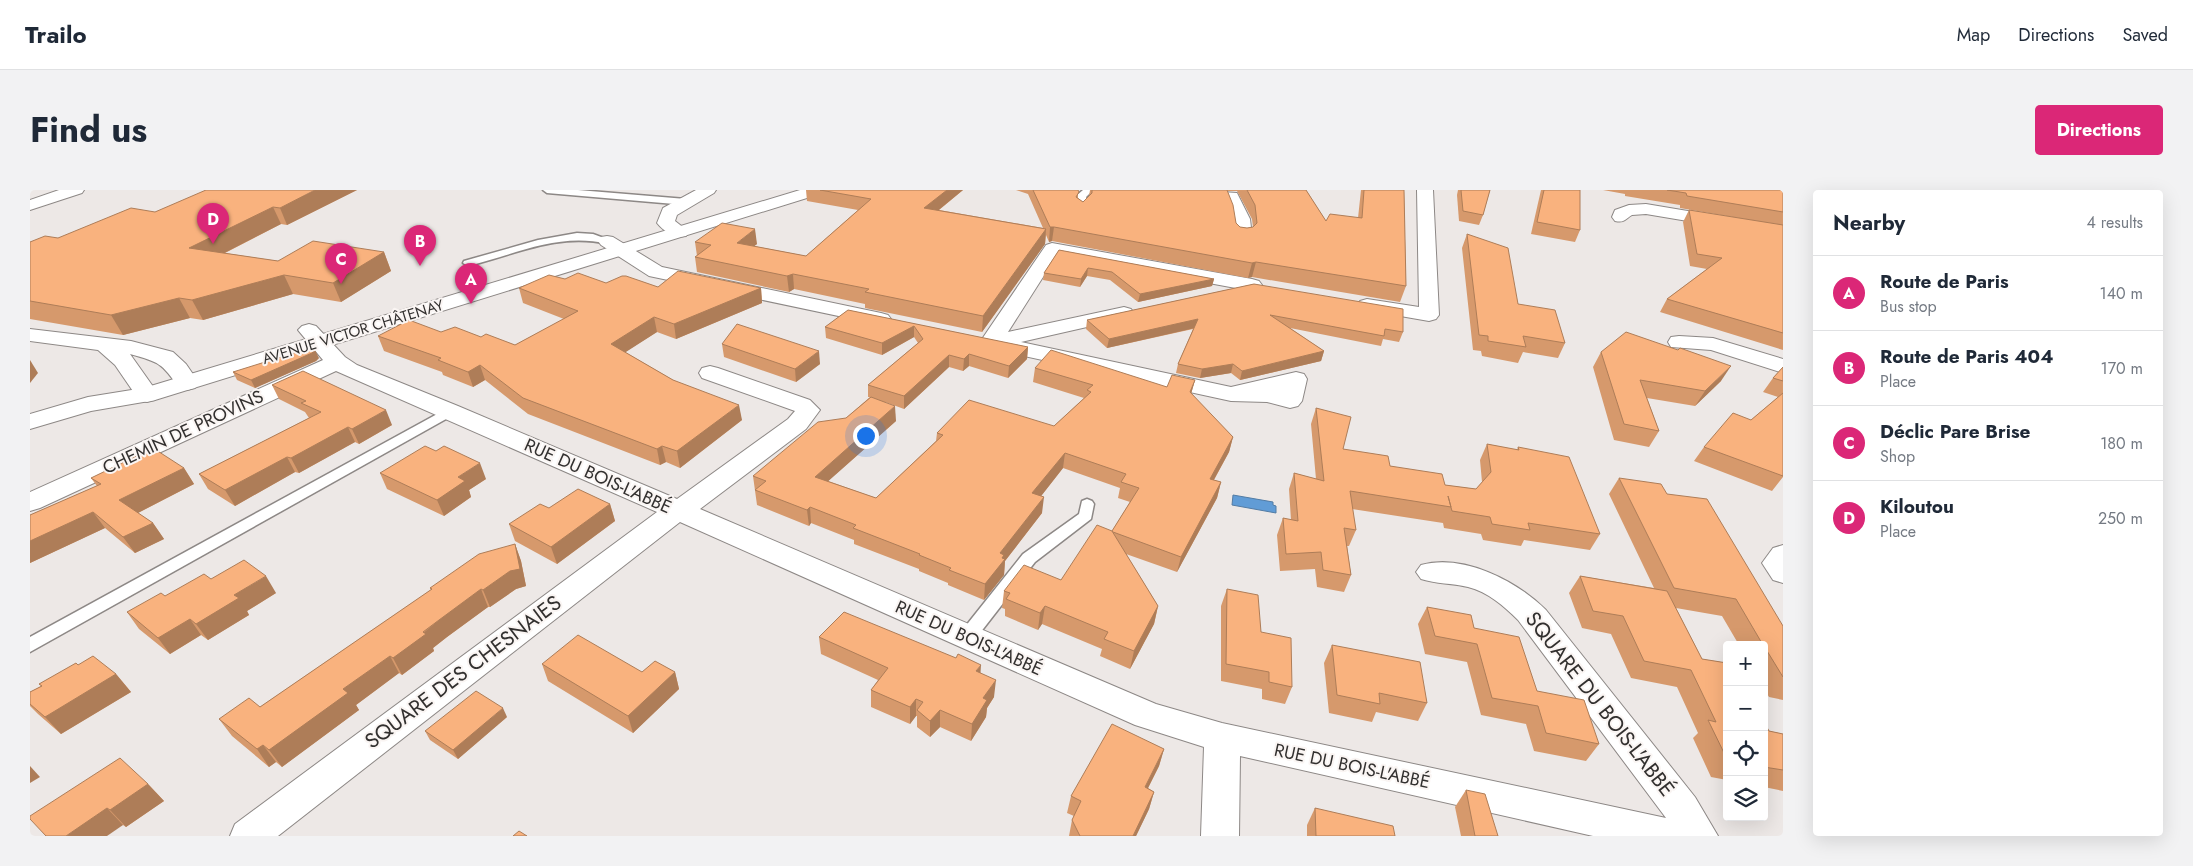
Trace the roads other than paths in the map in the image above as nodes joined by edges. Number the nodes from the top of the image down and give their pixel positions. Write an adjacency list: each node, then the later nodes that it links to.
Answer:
1 (71, 190): 11 (street)
2 (547, 190): 10 (lane)
3 (708, 190): 10 (street)
4 (774, 190): 14 (street, AVENUE VICTOR CHÂTENAY)
5 (817, 190): 14 (street, AVENUE VICTOR CHÂTENAY)
6 (1096, 190): 12 (lane)
7 (1425, 190): 22 (street)
8 (1229, 194): 9 (street); 16 (street)
9 (1176, 196)
10 (686, 202): 14 (street)
11 (30, 205)
12 (1081, 211)
13 (1621, 217): 15 (street)
14 (673, 228): 17 (street, AVENUE VICTOR CHÂTENAY)
15 (1783, 232)
16 (1243, 236)
17 (614, 246): 18 (lane); 24 (street); 28 (street, AVENUE VICTOR CHÂTENAY)
18 (468, 264)
19 (1252, 285): 20 (street); 21 (street); 26 (street)
20 (1271, 288)
21 (1203, 296)
22 (1350, 302)
23 (1146, 308): 26 (street)
24 (905, 324)
25 (30, 335): 29 (street)
26 (981, 340): 34 (street)
27 (1679, 342): 30 (street)
28 (322, 345): 32 (street, AVENUE VICTOR CHÂTENAY); 35 (street, RUE DU BOIS-L'ABBÉ); 37 (street, CHEMIN DE PROVINS)
29 (106, 346): 32 (street); 33 (street)
30 (1783, 366)
31 (710, 373): 39 (street, SQUARE DES CHESNAIES)
32 (182, 376): 33 (street, AVENUE VICTOR CHÂTENAY)
33 (142, 388): 36 (street, AVENUE VICTOR CHÂTENAY)
34 (1231, 394)
35 (450, 412): 39 (street, RUE DU BOIS-L'ABBÉ); 44 (lane)
36 (30, 422)
37 (30, 502)
38 (1087, 504): 43 (lane)
39 (677, 510): 43 (street, RUE DU BOIS-L'ABBÉ); 46 (street, SQUARE DES CHESNAIES)
40 (1783, 555): 42 (street)
41 (1431, 572): 49 (street, SQUARE DU BOIS-L'ABBÉ)
42 (1783, 573)
43 (967, 637): 45 (street, RUE DU BOIS-L'ABBÉ)
44 (30, 645)
45 (1222, 738): 47 (street); 48 (street, RUE DU BOIS-L'ABBÉ)
46 (249, 836)
47 (1220, 836)
48 (1671, 836)
49 (1699, 836)

